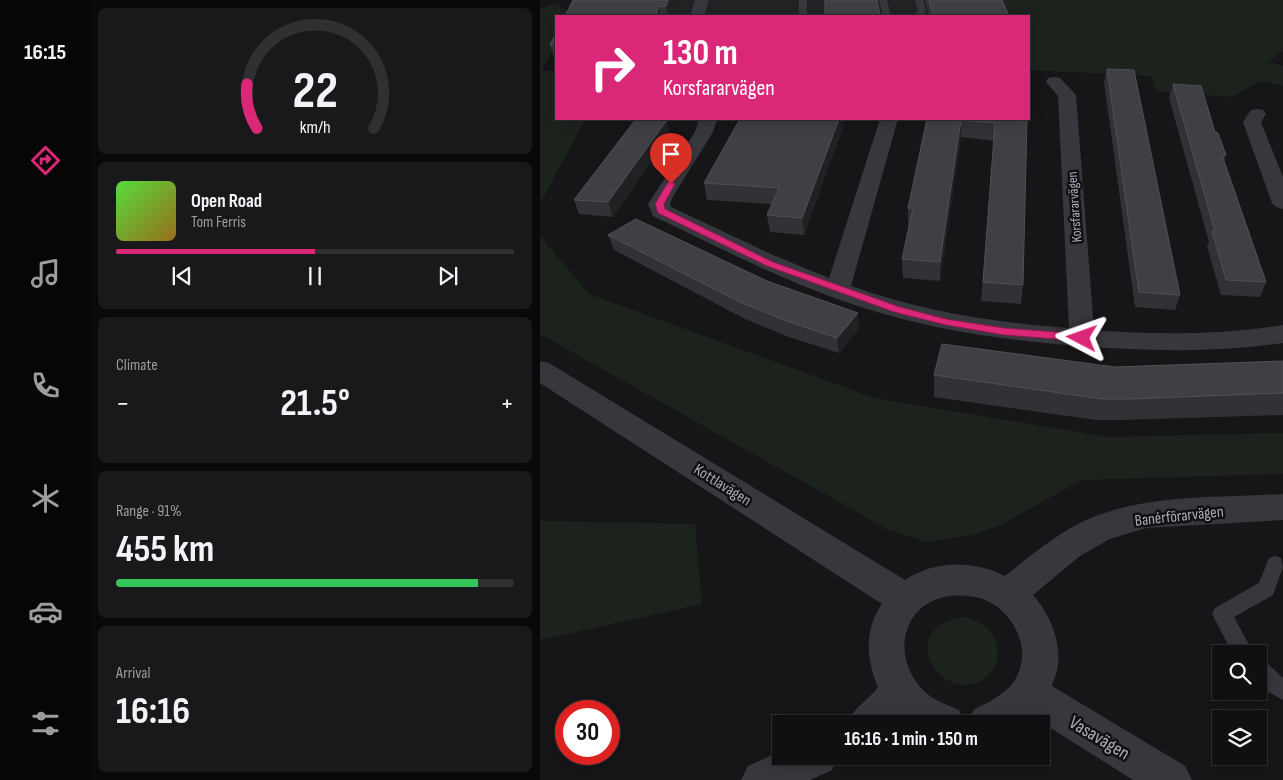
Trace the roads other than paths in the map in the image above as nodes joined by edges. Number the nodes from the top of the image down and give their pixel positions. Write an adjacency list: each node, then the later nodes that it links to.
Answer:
1 (702, 0): 5 (street)
2 (803, 0): 6 (lane)
3 (883, 0): 7 (lane)
4 (919, 0): 8 (lane)
5 (697, 15)
6 (803, 15)
7 (889, 15)
8 (918, 15)
9 (1054, 82): 16 (street, Korsfararvägen)
10 (1258, 114): 13 (street)
11 (708, 120): 14 (street)
12 (889, 120): 14 (street)
13 (1283, 204)
14 (838, 289): 16 (street)
15 (1283, 334): 16 (street)
16 (1082, 338)
17 (540, 370): 21 (street, Kottlavägen)
18 (1283, 507): 20 (street, Banérförarvägen)
19 (1275, 564): 22 (lane)
20 (1008, 594): 21 (street); 26 (street)
21 (906, 600): 25 (street)
22 (1239, 645)
23 (1267, 678): 24 (lane)
24 (1283, 690)
25 (898, 691): 27 (street); 28 (street)
26 (1030, 694): 29 (street); 32 (street, Vasavägen)
27 (879, 715)
28 (925, 715)
29 (1007, 715)
30 (797, 765): 31 (street)
31 (762, 780)
32 (1170, 780)

